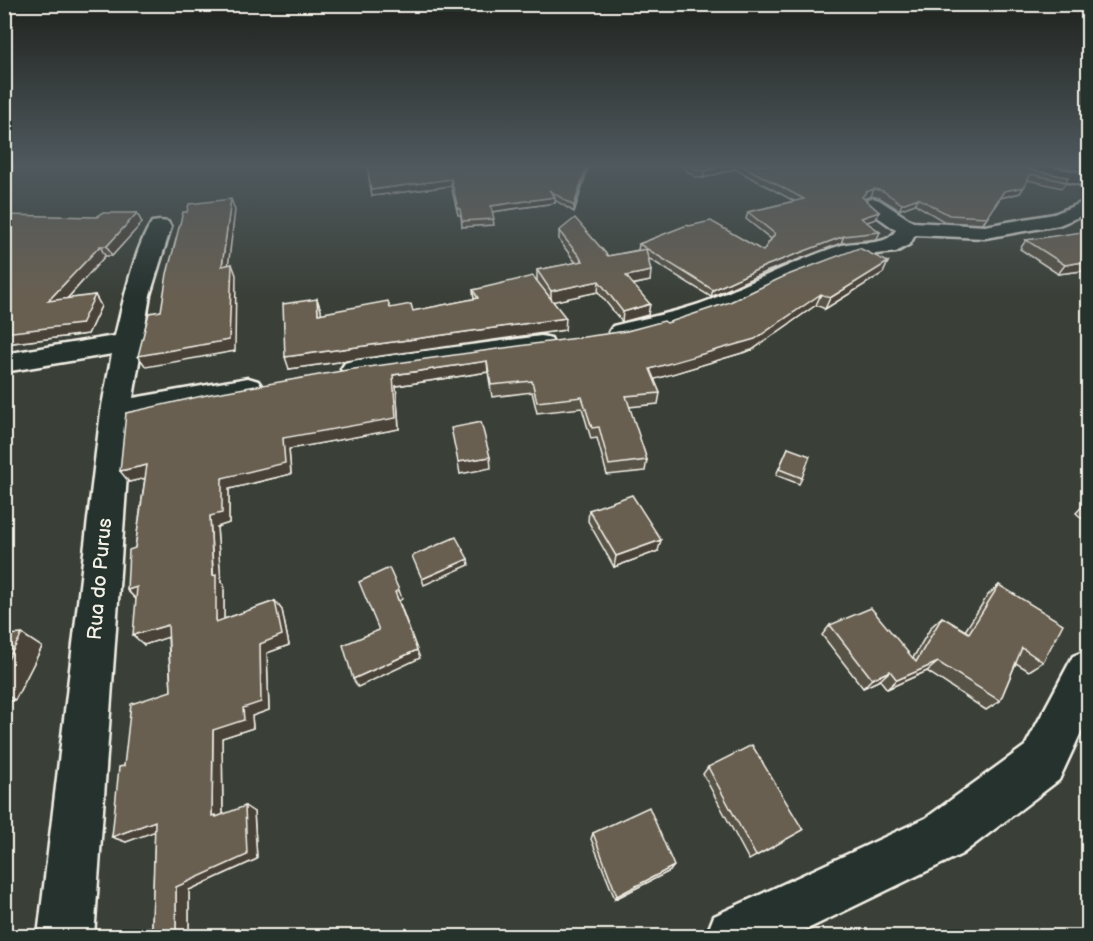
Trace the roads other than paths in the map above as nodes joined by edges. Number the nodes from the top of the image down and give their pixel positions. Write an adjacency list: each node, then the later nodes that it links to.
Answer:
1 (879, 209): 4 (street)
2 (1082, 209): 4 (street)
3 (160, 227): 7 (street, Rua do Purus)
4 (908, 228): 5 (street)
5 (592, 337)
6 (560, 341): 9 (street)
7 (126, 343): 8 (street); 11 (street, Rua do Purus)
8 (4, 363)
9 (327, 374)
10 (268, 385): 11 (street)
11 (116, 411): 13 (street, Rua do Purus)
12 (1089, 670): 14 (street)
13 (66, 936)
14 (734, 936)

